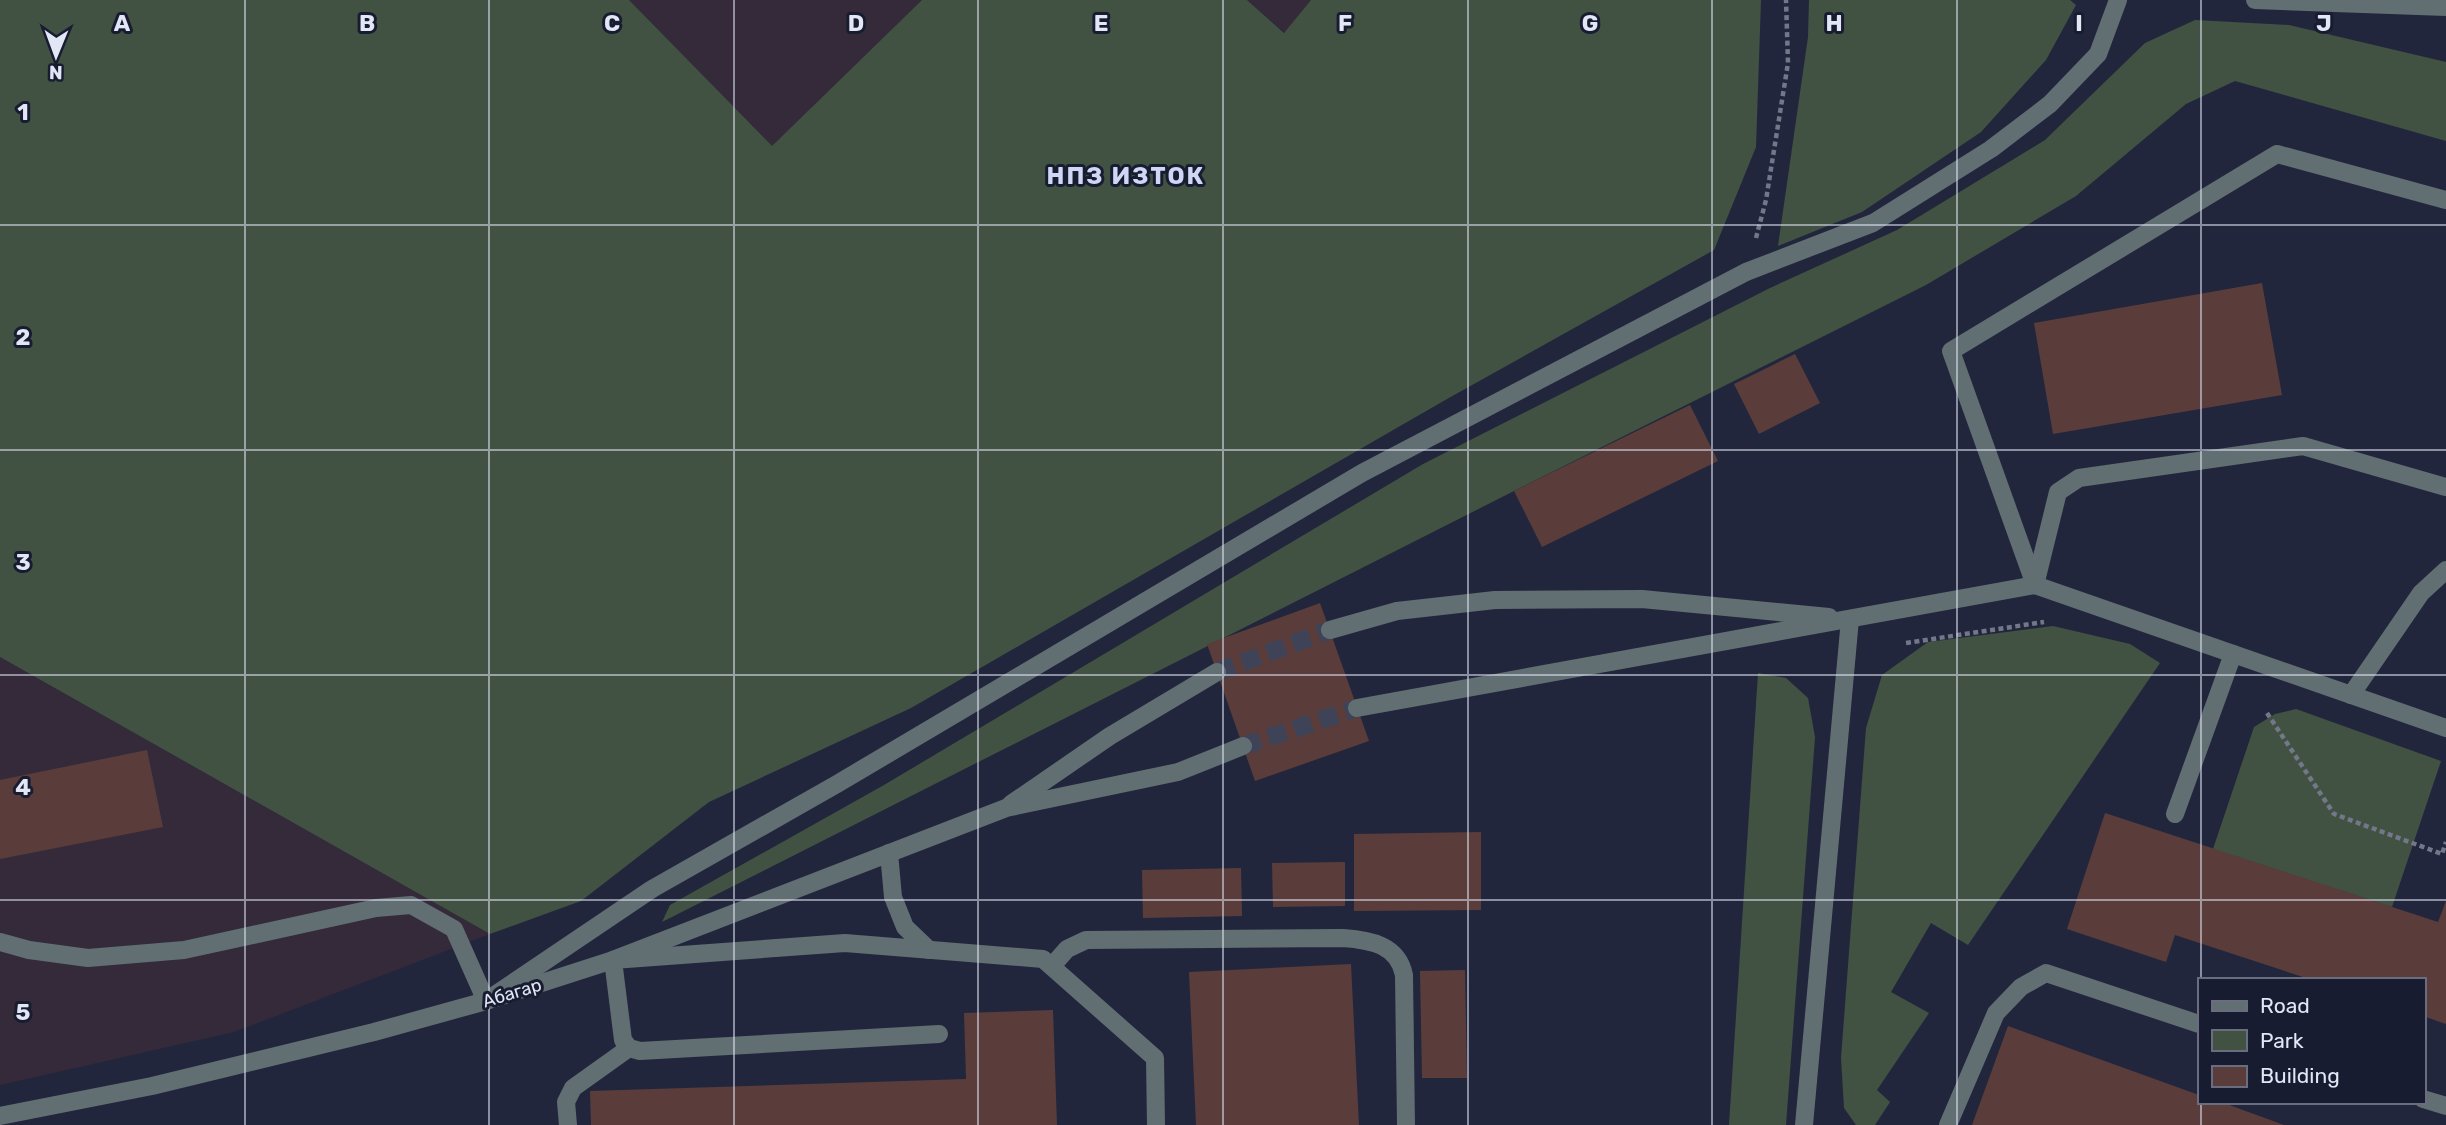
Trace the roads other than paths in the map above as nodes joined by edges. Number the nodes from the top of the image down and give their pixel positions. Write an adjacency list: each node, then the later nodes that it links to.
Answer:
1 (2118, 0): 23 (street)
2 (2255, 0): 3 (street)
3 (2446, 7)
4 (2446, 200): 7 (street)
5 (2446, 487): 7 (street)
6 (2446, 570): 12 (street)
7 (2035, 585): 8 (street); 10 (street)
8 (1850, 619): 9 (street); 13 (street); 33 (street)
9 (1330, 630)
10 (2233, 654): 12 (street); 17 (street)
11 (1217, 671): 16 (street)
12 (2351, 695): 14 (street)
13 (1357, 708)
14 (2446, 728)
15 (1243, 746): 16 (street)
16 (1006, 808): 18 (street, Абагар)
17 (2175, 814)
18 (889, 853): 20 (street); 21 (street, Абагар)
19 (0, 942): 23 (street)
20 (929, 950): 21 (street); 22 (street)
21 (613, 961): 23 (street, Абагар); 26 (street)
22 (1052, 966): 31 (street); 32 (street)
23 (486, 1001): 29 (street, Абагар)
24 (2198, 1024): 34 (street)
25 (939, 1034): 26 (street)
26 (629, 1048): 30 (street)
27 (2425, 1100): 28 (street)
28 (2446, 1107)
29 (0, 1116)
30 (568, 1125)
31 (1156, 1125)
32 (1406, 1125)
33 (1804, 1125)
34 (1948, 1125)

